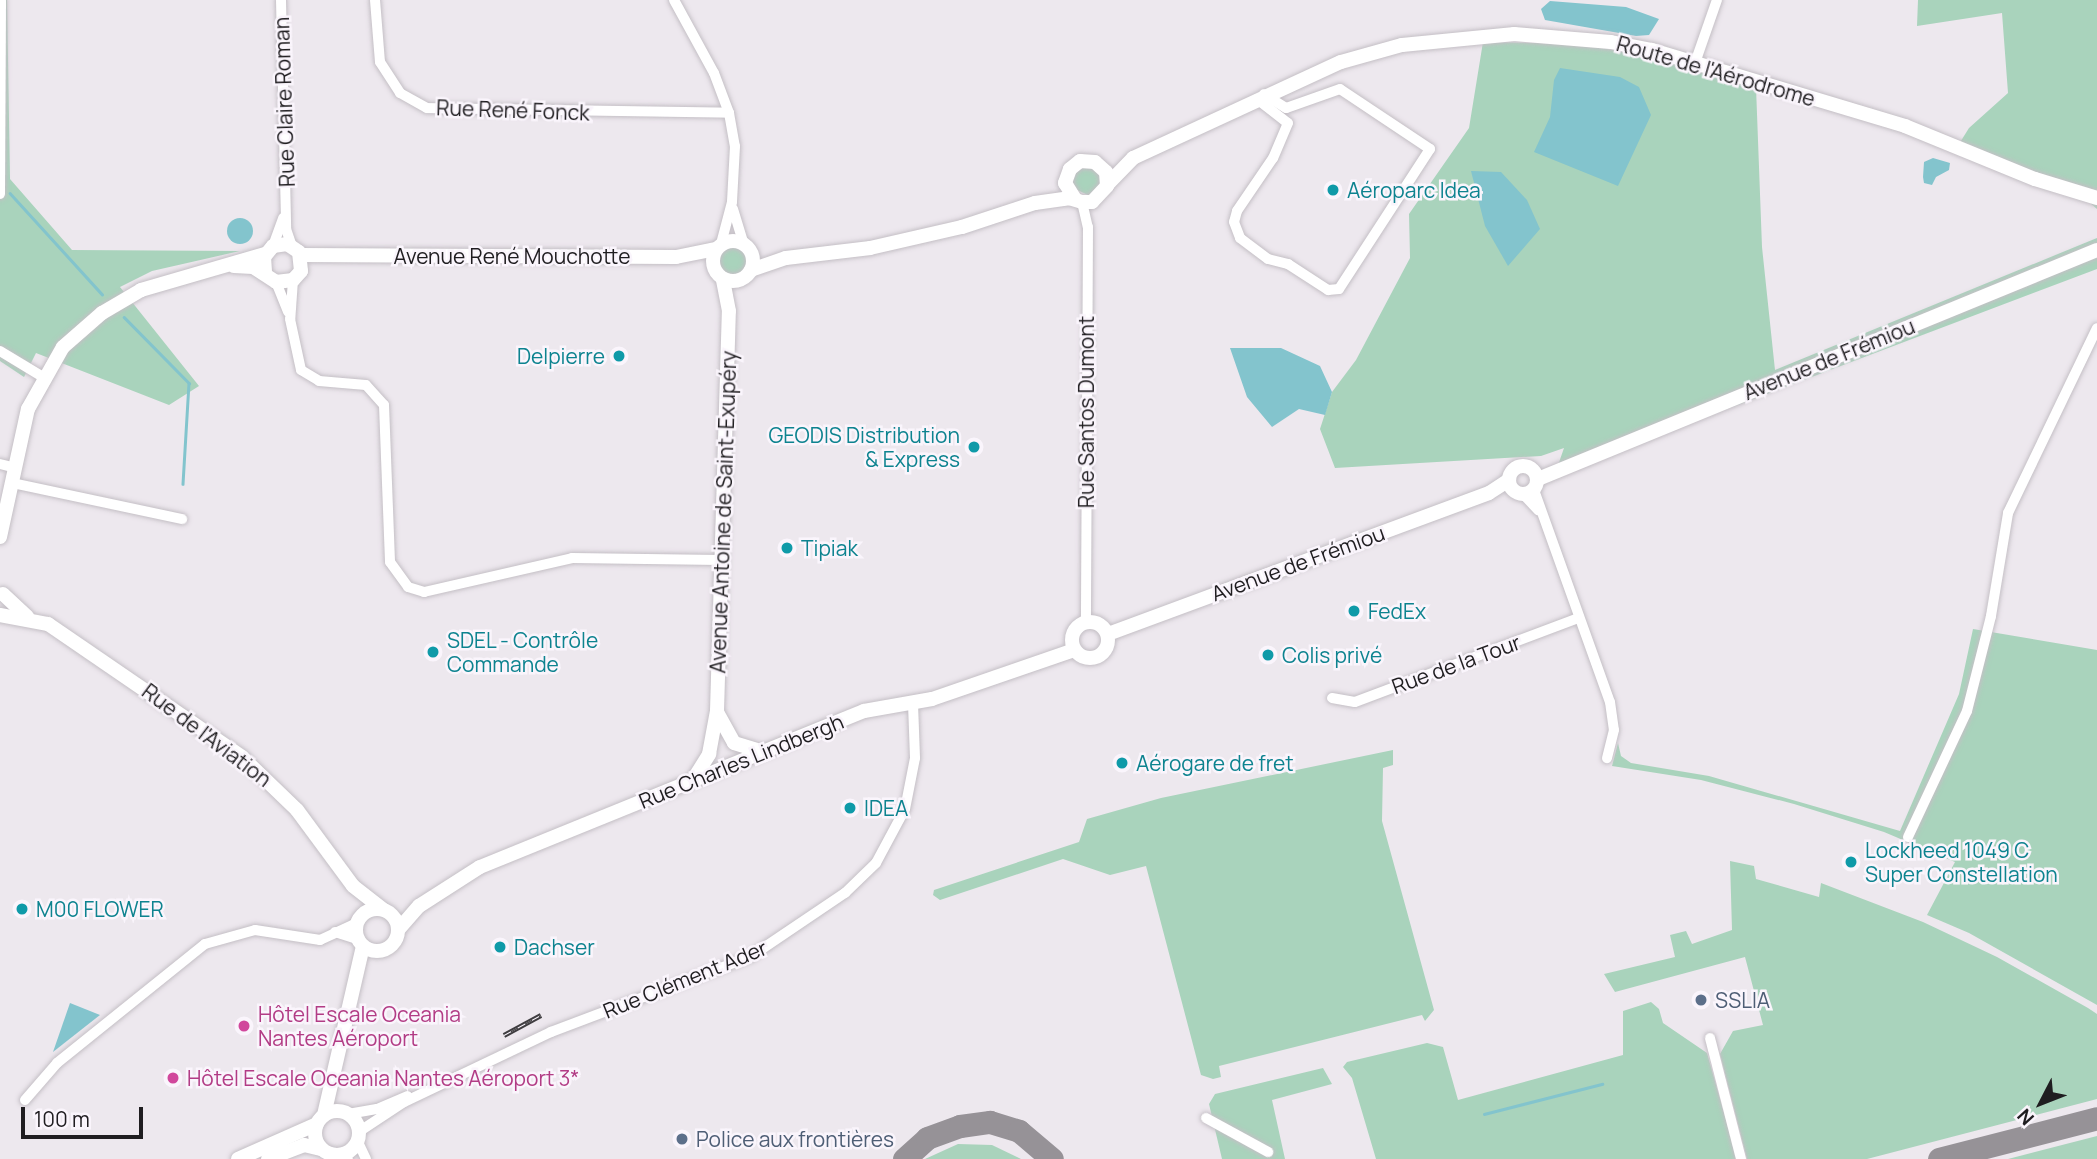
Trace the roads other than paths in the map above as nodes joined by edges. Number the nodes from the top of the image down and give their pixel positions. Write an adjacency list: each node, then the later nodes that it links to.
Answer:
1 (1, 0): 13 (street)
2 (281, 0): 19 (street, Rue Claire Roman)
3 (375, 0): 8 (street, Rue René Fonck)
4 (674, 0): 8 (street)
5 (1717, 0): 6 (street)
6 (1695, 63): 7 (street, Route de l'Aérodrome); 14 (street, Route de l'Aérodrome)
7 (1260, 96): 7 (street); 9 (street, Route de l'Aérodrome)
8 (729, 113): 17 (street)
9 (1133, 158): 10 (street, Route de l'Aérodrome); 12 (street, Route de l'Aérodrome)
10 (1098, 163): 11 (street); 12 (street)
11 (1066, 177): 16 (street); 18 (street)
12 (1108, 184): 15 (street)
13 (0, 194)
14 (2097, 198)
15 (1099, 199): 16 (street); 20 (street)
16 (1079, 201): 18 (street); 20 (street, Rue Santos Dumont)
17 (732, 202): 21 (street); 22 (street)
18 (1035, 203): 28 (street)
19 (287, 204): 23 (street, Rue Claire Roman); 24 (street, Rue Claire Roman)
20 (1088, 227): 50 (street, Rue Santos Dumont)
21 (719, 247): 22 (street); 27 (street, Avenue René Mouchotte); 31 (street)
22 (747, 247): 28 (street); 30 (street)
23 (269, 250): 24 (street, Avenue René Mouchotte); 29 (street, Avenue René Mouchotte); 33 (street)
24 (296, 250): 26 (street, Avenue René Mouchotte); 32 (street)
25 (2097, 250): 42 (street, Avenue de Frémiou)
26 (349, 256): 27 (street, Avenue René Mouchotte); 32 (street, Avenue René Mouchotte)
27 (676, 257): 31 (street, Avenue René Mouchotte)
28 (786, 258): 30 (street)
29 (222, 266): 33 (street, Avenue René Mouchotte); 38 (street, Avenue René Mouchotte)
30 (747, 274): 31 (street); 34 (street, Avenue Antoine de Saint-Exupéry)
31 (720, 275): 34 (street, Avenue Antoine de Saint-Exupéry)
32 (297, 276): 33 (street, Avenue René Mouchotte); 35 (street)
33 (271, 278): 35 (street)
34 (729, 311): 45 (street, Avenue Antoine de Saint-Exupéry)
35 (290, 319): 45 (street)
36 (2097, 328): 62 (street)
37 (0, 351): 38 (street)
38 (43, 377): 40 (street, Avenue René Mouchotte)
39 (0, 464): 40 (street)
40 (16, 468): 41 (street, Avenue René Mouchotte)
41 (12, 483): 43 (street); 44 (street, Avenue René Mouchotte)
42 (1525, 484): 48 (street); 51 (street, Avenue de Frémiou)
43 (182, 519)
44 (0, 537)
45 (720, 561): 55 (street, Avenue Antoine de Saint-Exupéry)
46 (2, 590): 47 (street); 49 (street, Rue de l'Aviation)
47 (0, 613): 49 (street, Rue de l'Aviation)
48 (1579, 618): 53 (street, Rue de la Tour); 59 (street)
49 (31, 619): 63 (street, Rue de l'Aviation)
50 (1086, 622): 51 (street); 52 (street)
51 (1108, 634): 52 (street)
52 (1074, 650): 54 (street, Rue Charles Lindbergh)
53 (1332, 698)
54 (913, 703): 58 (street, Rue Charles Lindbergh); 72 (street, Rue Clément Ader)
55 (717, 713): 56 (street); 57 (street, Avenue Antoine de Saint-Exupéry)
56 (734, 743): 58 (street); 60 (street)
57 (712, 744): 60 (street); 61 (street, Avenue Antoine de Saint-Exupéry)
58 (763, 752): 60 (street, Rue Charles Lindbergh)
59 (1607, 758)
60 (730, 765): 61 (street, Rue Charles Lindbergh)
61 (693, 780): 64 (street, Rue Charles Lindbergh)
62 (1908, 837)
63 (353, 886): 65 (street, Rue de l'Aviation); 66 (street, Rue de l'Aviation)
64 (419, 906): 65 (street, Rue Charles Lindbergh); 67 (street, Rue Charles Lindbergh)
65 (386, 912): 66 (street); 67 (street)
66 (359, 919): 68 (street); 69 (street)
67 (398, 930): 70 (street)
68 (335, 932): 69 (street); 75 (street)
69 (360, 943): 70 (street); 71 (street)
70 (381, 951): 71 (street)
71 (346, 1021): 74 (street)
72 (551, 1032): 76 (street, Rue Clément Ader); 79 (street, Rue Clément Ader)
73 (1710, 1038): 86 (street)
74 (341, 1045): 76 (street); 78 (street)
75 (25, 1100)
76 (346, 1113): 78 (street); 79 (street)
77 (1206, 1118): 81 (street)
78 (320, 1119): 80 (street); 83 (street)
79 (359, 1137): 82 (street); 85 (street)
80 (321, 1149): 82 (street); 84 (street)
81 (1268, 1152)
82 (345, 1157)
83 (237, 1159)
84 (268, 1159)
85 (366, 1159)
86 (1741, 1159)

